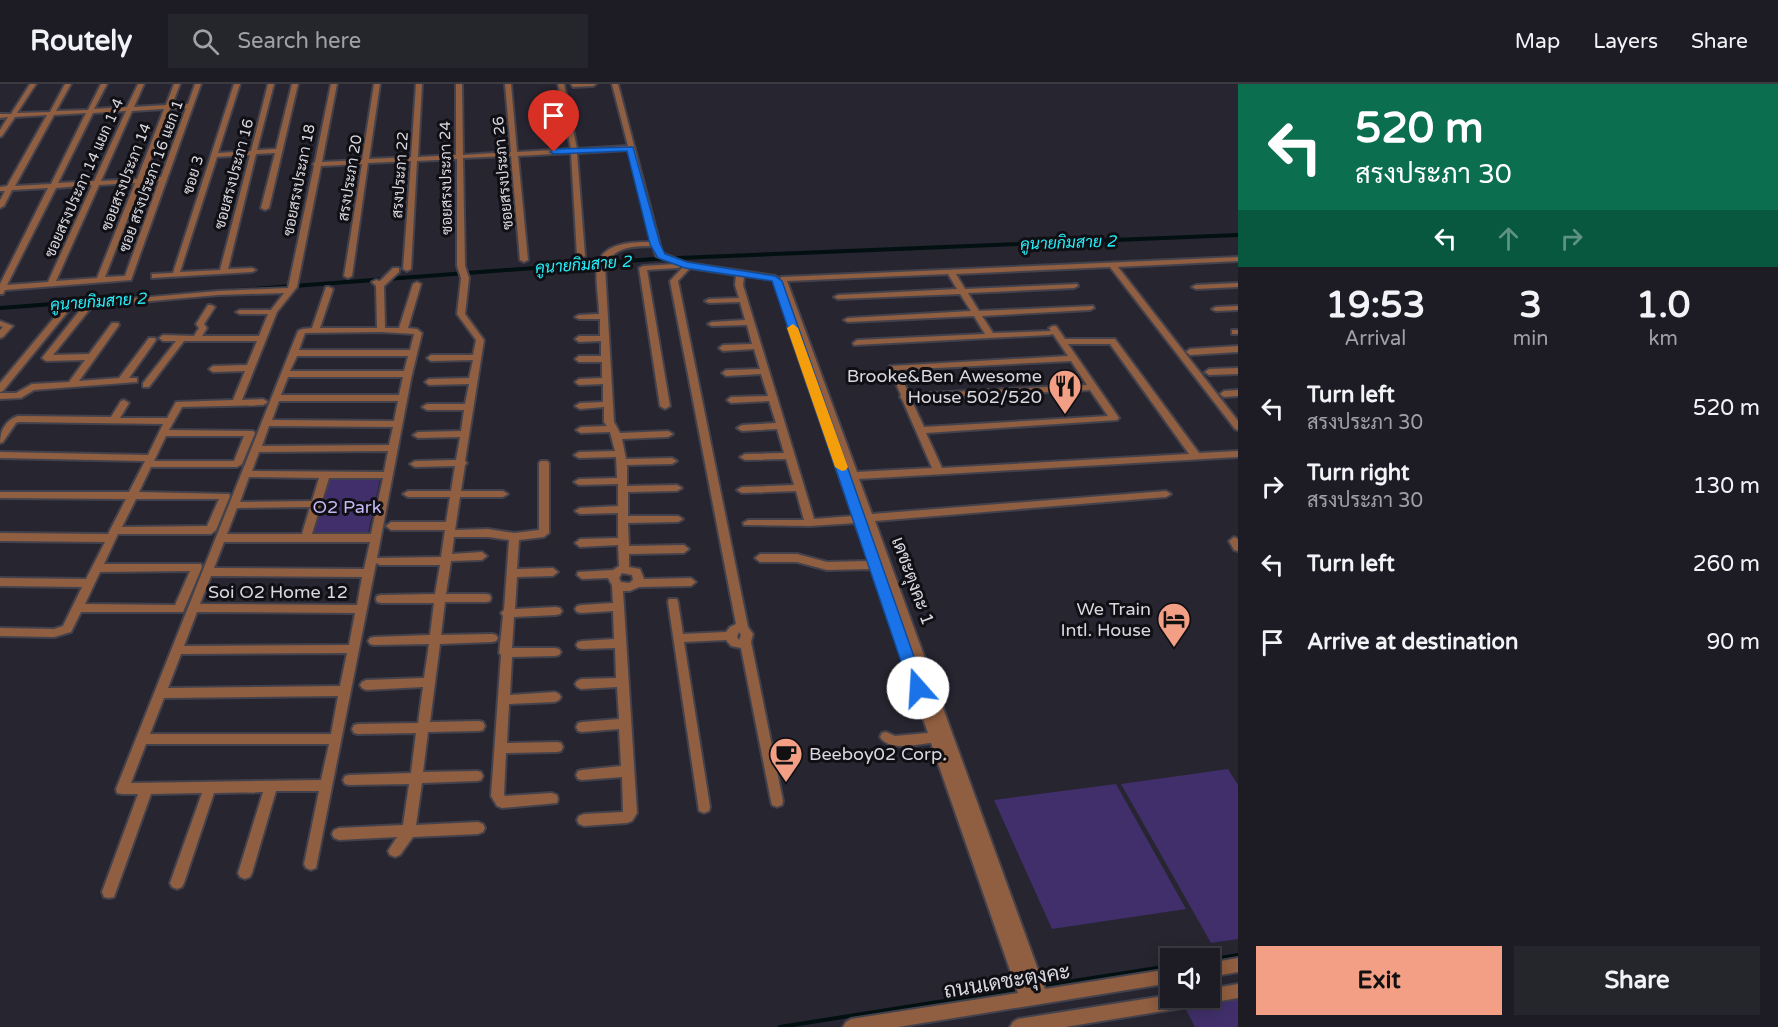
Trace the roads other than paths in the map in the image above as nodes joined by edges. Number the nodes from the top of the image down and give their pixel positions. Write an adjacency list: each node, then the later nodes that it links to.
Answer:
1 (33, 84): 25 (street)
2 (68, 84): 23 (street)
3 (104, 84): 22 (street)
4 (141, 84): 21 (street, ซอยสรงประภา 14 แยก 1-4)
5 (177, 84): 20 (street, ซอยสรงประภา 14)
6 (198, 84): 19 (street, ซอย สรงประภา 16 แยก 1)
7 (237, 84): 32 (street, ซอย 3)
8 (271, 84): 30 (street, ซอยสรงประภา 16)
9 (295, 84): 29 (street)
10 (334, 84): 36 (street, ซอยสรงประภา 18)
11 (377, 84): 35 (street, สรงประภา 20)
12 (419, 84): 34 (street, สรงประภา 22)
13 (459, 84): 33 (street, ซอยสรงประภา 24)
14 (508, 84): 31 (street, ซอยสรงประภา 26)
15 (561, 84): 28 (street)
16 (593, 84): 18 (street)
17 (615, 84): 27 (street)
18 (573, 85)
19 (190, 106): 20 (street); 37 (street, ซอย สรงประภา 16 แยก 1)
20 (168, 107): 21 (street); 38 (street, ซอยสรงประภา 14)
21 (130, 110): 22 (street); 39 (street, ซอยสรงประภา 14 แยก 1-4)
22 (90, 111): 23 (street); 40 (street)
23 (53, 113): 25 (street); 41 (street)
24 (0, 116): 25 (street)
25 (12, 116): 26 (street)
26 (0, 135)
27 (630, 148): 28 (street); 45 (street)
28 (574, 150): 31 (street); 46 (street)
29 (280, 151): 30 (street); 44 (street)
30 (253, 153): 32 (street); 54 (street, ซอยสรงประภา 16)
31 (515, 154): 33 (street); 48 (street, ซอยสรงประภา 26)
32 (213, 155): 57 (street, ซอย 3)
33 (459, 157): 34 (street); 110 (street, ซอยสรงประภา 24)
34 (414, 159): 35 (street); 51 (street, สรงประภา 22)
35 (366, 162): 36 (street); 59 (street, สรงประภา 20)
36 (316, 164): 65 (street, ซอยสรงประภา 18)
37 (164, 179): 38 (street); 60 (street, ซอย สรงประภา 16 แยก 1)
38 (139, 180): 39 (street); 60 (street, ซอยสรงประภา 14)
39 (96, 183): 40 (street); 62 (street, ซอยสรงประภา 14 แยก 1-4)
40 (54, 185): 41 (street); 68 (street)
41 (10, 188): 42 (street); 43 (street)
42 (0, 189)
43 (0, 206)
44 (265, 208)
45 (655, 244): 50 (street); 82 (street)
46 (581, 256)
47 (1238, 259): 49 (street)
48 (524, 260)
49 (1112, 264): 55 (street); 156 (street)
50 (686, 266): 56 (street); 148 (street); 243 (street)
51 (407, 269)
52 (252, 270): 54 (street)
53 (395, 271): 89 (street)
54 (222, 272): 57 (street)
55 (951, 272): 61 (street); 70 (street)
56 (740, 273): 61 (street); 72 (street)
57 (176, 274): 58 (street)
58 (155, 276)
59 (348, 276)
60 (100, 280): 62 (street)
61 (780, 280): 184 (street, เดชะตุงคะ 1)
62 (51, 284): 68 (street)
63 (417, 284): 90 (street)
64 (1238, 285): 67 (street)
65 (293, 286): 80 (street); 109 (street)
66 (1074, 286): 70 (street)
67 (1196, 287)
68 (1, 289)
69 (329, 289): 91 (street)
70 (964, 291): 71 (street); 81 (street)
71 (838, 297)
72 (743, 300): 73 (street); 85 (street)
73 (709, 301)
74 (211, 307): 96 (street)
75 (1090, 308): 81 (street)
76 (1238, 308): 78 (street)
77 (66, 309): 124 (street)
78 (1216, 309)
79 (240, 312): 80 (street)
80 (273, 312): 98 (street)
81 (976, 313): 84 (street); 93 (street)
82 (603, 316): 83 (street); 97 (street)
83 (579, 317)
84 (848, 320)
85 (750, 322): 87 (street); 103 (street)
86 (0, 323): 92 (street)
87 (712, 324)
88 (115, 325): 109 (street)
89 (381, 330): 90 (street); 91 (street)
90 (403, 330): 108 (street)
91 (315, 331): 107 (street)
92 (0, 335)
93 (990, 336): 101 (street); 102 (street)
94 (163, 338): 95 (street)
95 (182, 338): 96 (street); 132 (street)
96 (197, 338): 98 (street)
97 (604, 338): 99 (street); 114 (street)
98 (262, 339): 115 (street)
99 (579, 339)
100 (152, 340): 126 (street)
101 (1062, 342): 112 (street); 172 (street)
102 (857, 343)
103 (757, 346): 104 (street); 117 (street)
104 (723, 348)
105 (1238, 349): 106 (street)
106 (1190, 352)
107 (293, 353): 108 (street); 121 (street)
108 (414, 353): 122 (street)
109 (91, 357): 131 (street)
110 (477, 357): 111 (street); 127 (street, ซอยสรงประภา 24)
111 (431, 358)
112 (1073, 358): 133 (street); 138 (street)
113 (579, 359): 114 (street)
114 (605, 359): 128 (street)
115 (249, 368): 116 (street); 145 (street)
116 (213, 369)
117 (765, 371): 120 (street); 141 (street)
118 (1238, 371): 119 (street)
119 (1209, 372)
120 (726, 373)
121 (285, 374): 122 (street); 139 (street)
122 (408, 374): 140 (street)
123 (0, 376): 124 (street)
124 (11, 377): 134 (street)
125 (134, 380): 126 (street)
126 (122, 381): 131 (street)
127 (473, 381): 129 (street); 150 (street, ซอยสรงประภา 24)
128 (606, 381): 130 (street); 146 (street)
129 (429, 382)
130 (579, 382)
131 (72, 384): 137 (street)
132 (146, 385)
133 (1093, 387): 138 (street); 159 (street)
134 (0, 389)
135 (1238, 393): 136 (street)
136 (1224, 394)
137 (0, 396)
138 (904, 397): 159 (street)
139 (276, 398): 140 (street); 153 (street)
140 (403, 398): 154 (street)
141 (773, 398): 142 (street); 155 (street)
142 (732, 400)
143 (263, 402): 145 (street)
144 (124, 403): 151 (street)
145 (236, 403): 152 (street)
146 (608, 405): 147 (street); 160 (street)
147 (580, 406)
148 (665, 406)
149 (427, 407): 150 (street)
150 (469, 407): 162 (street, ซอยสรงประภา 24)
151 (113, 421): 152 (street); 165 (street)
152 (169, 421): 161 (street)
153 (266, 423): 154 (street); 167 (street)
154 (399, 424): 166 (street)
155 (781, 426): 157 (street); 171 (street)
156 (1238, 427)
157 (742, 428)
158 (580, 430): 160 (street)
159 (920, 430): 180 (street)
160 (614, 432): 163 (street); 173 (street)
161 (163, 433): 175 (street); 175 (street)
162 (466, 434): 164 (street); 177 (street, ซอยสรงประภา 24)
163 (668, 434)
164 (418, 435)
165 (0, 440)
166 (394, 448): 167 (street); 183 (street)
167 (256, 449): 181 (street)
168 (1238, 454): 172 (street)
169 (0, 455): 175 (street)
170 (579, 455): 173 (street)
171 (790, 456): 174 (street); 188 (street)
172 (1196, 456): 180 (street)
173 (621, 458): 176 (street); 186 (street)
174 (745, 458)
175 (149, 461): 195 (street)
176 (672, 461)
177 (462, 463): 179 (street); 194 (street, ซอยสรงประภา 24)
178 (544, 463): 208 (street)
179 (415, 464)
180 (938, 470): 184 (street)
181 (246, 474): 182 (street); 197 (street)
182 (325, 475): 183 (street); 196 (street)
183 (388, 476): 211 (street)
184 (850, 476): 200 (street, เดชะตุงคะ 1)
185 (579, 482): 186 (street)
186 (623, 485): 187 (street); 199 (street)
187 (676, 488)
188 (800, 488): 189 (street); 203 (street)
189 (742, 490)
190 (503, 494): 194 (street)
191 (1166, 494): 200 (street)
192 (0, 495): 195 (street)
193 (408, 495): 194 (street)
194 (456, 495): 205 (street, ซอยสรงประภา 24)
195 (132, 496): 206 (street); 206 (street)
196 (316, 504): 197 (street); 210 (street)
197 (234, 505): 209 (street)
198 (580, 511): 199 (street)
199 (623, 514): 201 (street); 213 (street)
200 (864, 518): 203 (street); 219 (street, เดชะตุงคะ 1); 297 (street, เดชะตุงคะ 1)
201 (678, 519)
202 (748, 523): 203 (street)
203 (810, 523)
204 (391, 526): 205 (street)
205 (450, 530): 208 (street); 217 (street, ซอยสรงประภา 24)
206 (112, 535): 207 (street); 220 (street)
207 (0, 537)
208 (514, 537): 224 (street)
209 (221, 538): 210 (street); 221 (street)
210 (306, 538): 211 (street)
211 (375, 538): 223 (street)
212 (580, 543): 213 (street)
213 (624, 545): 214 (street); 226 (street)
214 (684, 549)
215 (482, 556): 217 (street)
216 (760, 558): 219 (street)
217 (445, 559): 218 (street); 231 (street, ซอยสรงประภา 24)
218 (380, 561)
219 (875, 565): 268 (street, เดชะตุงคะ 1)
220 (96, 568): 229 (street); 236 (street)
221 (208, 572): 223 (street); 237 (street)
222 (553, 572): 224 (street)
223 (369, 573): 238 (street)
224 (512, 573): 241 (street)
225 (582, 575): 226 (street)
226 (619, 576): 230 (street); 230 (street); 235 (street)
227 (0, 582): 229 (street)
228 (691, 582): 230 (street)
229 (88, 583): 236 (street)
230 (636, 584)
231 (440, 597): 232 (street); 233 (street); 244 (street, ซอยสรงประภา 24)
232 (486, 598)
233 (381, 599)
234 (673, 602): 246 (street)
235 (618, 607): 239 (street); 248 (street)
236 (76, 608): 242 (street)
237 (194, 608): 238 (street, Soi O2 Home 12); 251 (street)
238 (362, 609): 250 (street)
239 (581, 609)
240 (556, 611): 241 (street)
241 (507, 613): 253 (street)
242 (0, 632)
243 (744, 635): 246 (street); 283 (street)
244 (435, 638): 245 (street); 247 (street); 254 (street, ซอยสรงประภา 24)
245 (492, 638)
246 (678, 638): 284 (street)
247 (374, 640)
248 (620, 643): 249 (street); 255 (street)
249 (582, 645)
250 (354, 649): 251 (street); 258 (street)
251 (177, 650): 259 (street)
252 (555, 652): 253 (street)
253 (505, 653): 261 (street)
254 (429, 682): 257 (street); 264 (street, ซอยสรงประภา 24)
255 (623, 682): 256 (street); 262 (street)
256 (581, 684)
257 (366, 685)
258 (346, 691): 259 (street); 270 (street)
259 (160, 693): 269 (street)
260 (555, 697): 261 (street)
261 (504, 700): 272 (street)
262 (625, 724): 265 (street); 273 (street)
263 (479, 726): 264 (street)
264 (423, 727): 266 (street); 276 (street, ซอยสรงประภา 24)
265 (582, 727)
266 (358, 729)
267 (886, 737): 268 (street)
268 (935, 738): 297 (street, เดชะตุงคะ 1)
269 (142, 739): 270 (street); 281 (street)
270 (336, 739): 278 (street)
271 (557, 747): 272 (street)
272 (501, 748): 282 (street)
273 (628, 771): 274 (street); 285 (street)
274 (582, 775)
275 (477, 776): 276 (street)
276 (416, 777): 277 (street); 287 (street, ซอยสรงประภา 24)
277 (349, 780)
278 (327, 785): 279 (street); 290 (street)
279 (271, 786): 280 (street); 291 (street)
280 (210, 788): 281 (street); 292 (street)
281 (146, 789): 293 (street)
282 (552, 799)
283 (777, 801)
284 (704, 807)
285 (584, 820)
286 (478, 828): 287 (street)
287 (409, 831): 288 (street); 289 (street)
288 (339, 834)
289 (395, 851)
290 (311, 864)
291 (245, 873)
292 (177, 883)
293 (109, 892)
294 (1238, 965): 295 (street)
295 (1220, 968)
296 (1160, 977): 297 (street, ถนนเดชะตุงคะ)
297 (1032, 992): 301 (street, ถนนเดชะตุงคะ)
298 (1238, 992): 299 (street)
299 (1220, 994)
300 (1160, 1004): 302 (street)
301 (851, 1027)
302 (1018, 1027)

